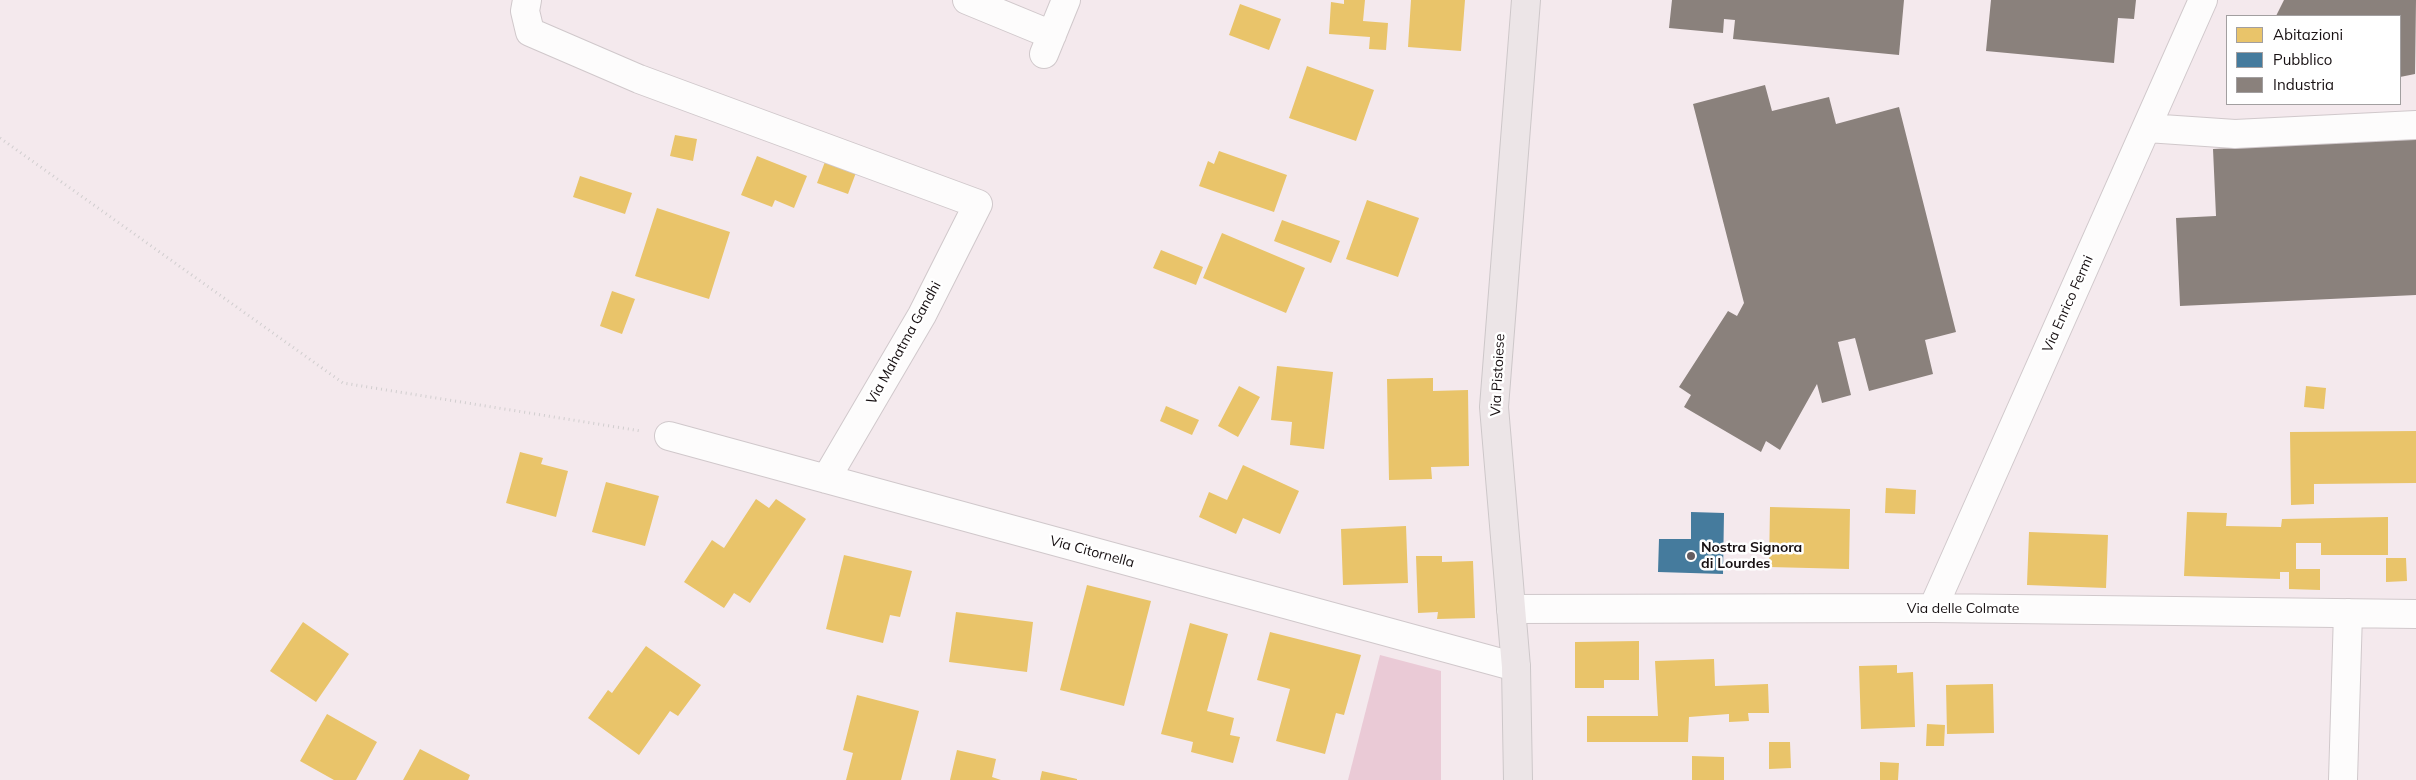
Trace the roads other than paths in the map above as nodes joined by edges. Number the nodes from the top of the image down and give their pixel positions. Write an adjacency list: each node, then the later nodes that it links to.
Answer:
1 (526, 0): 9 (street, Via Mahatma Gandhi)
2 (967, 0): 3 (street)
3 (1066, 0)
4 (1526, 0): 11 (main road, Via Pistoiese)
5 (2203, 0): 7 (street, Via Enrico Fermi)
6 (2416, 125): 7 (street)
7 (2146, 128): 10 (street, Via Enrico Fermi)
8 (669, 436): 9 (street, Via Citornella)
9 (826, 479): 14 (street, Via Citornella)
10 (1933, 608): 11 (street, Via delle Colmate); 12 (street, Via delle Colmate)
11 (1510, 609): 14 (main road, Via Pistoiese)
12 (2348, 613): 13 (street, Via delle Colmate); 16 (street)
13 (2416, 614)
14 (1516, 667): 15 (main road, Via Pistoiese)
15 (1518, 780)
16 (2342, 780)

